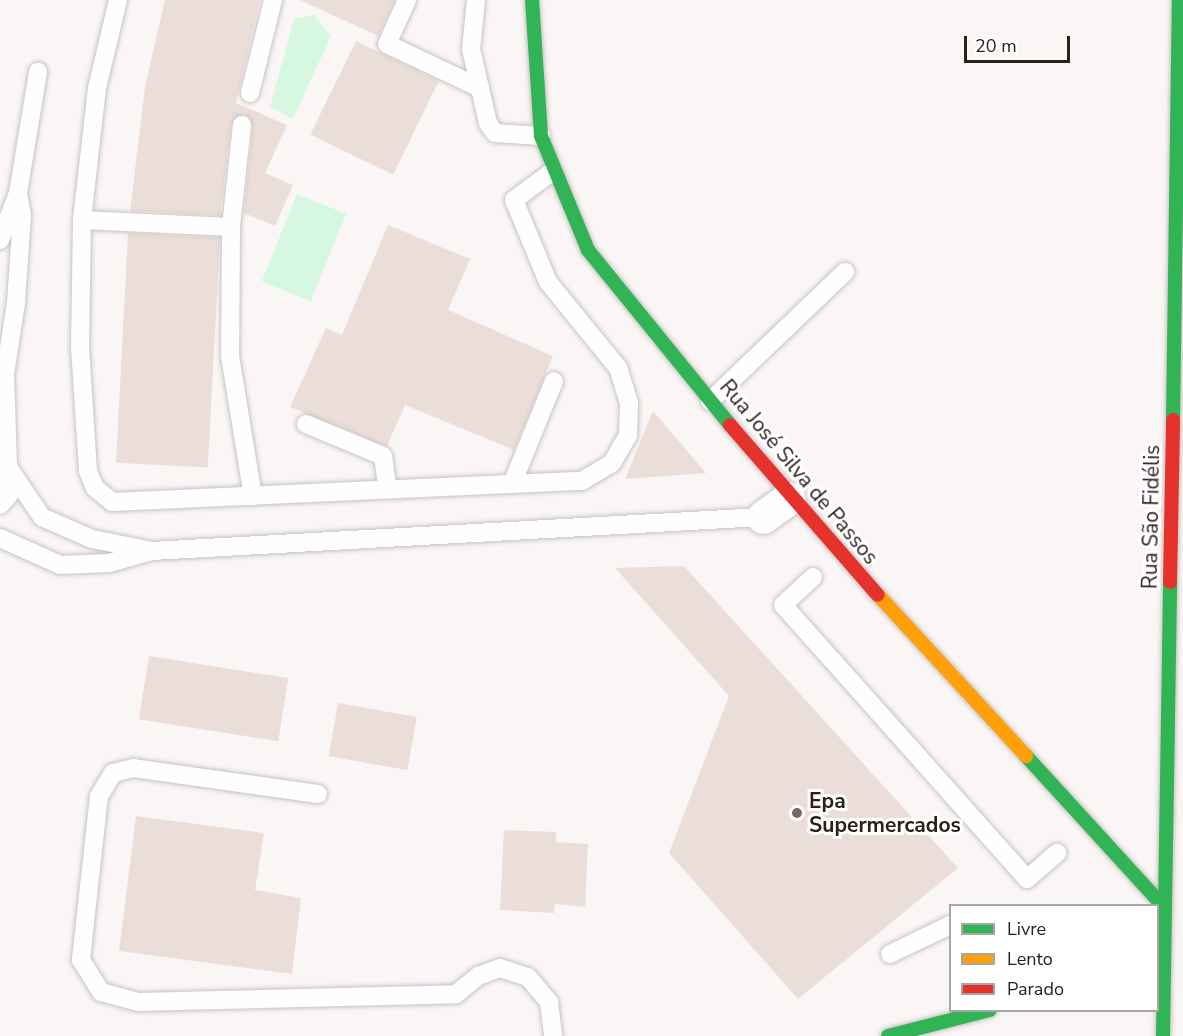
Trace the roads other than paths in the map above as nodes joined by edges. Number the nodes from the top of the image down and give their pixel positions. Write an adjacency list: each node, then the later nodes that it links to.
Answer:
1 (118, 0): 15 (lane)
2 (273, 0): 9 (lane)
3 (407, 0): 8 (lane)
4 (476, 0): 8 (lane)
5 (532, 0): 11 (street, Rua José Silva de Passos)
6 (1179, 0): 14 (street, Rua São Fidélis)
7 (38, 72): 13 (lane)
8 (480, 88): 11 (lane)
9 (250, 93)
10 (242, 125): 16 (lane)
11 (541, 136): 12 (street, Rua José Silva de Passos)
12 (553, 171): 22 (street, Rua José Silva de Passos); 25 (lane)
13 (18, 193): 17 (lane); 20 (lane)
14 (1181, 214): 36 (street, Rua São Fidélis)
15 (82, 220): 16 (lane); 27 (lane)
16 (231, 227): 27 (lane)
17 (0, 240)
18 (845, 272): 22 (lane)
19 (0, 317): 20 (lane)
20 (8, 335): 24 (lane)
21 (554, 381): 25 (lane)
22 (710, 401): 28 (street, Rua José Silva de Passos)
23 (306, 424): 26 (lane)
24 (9, 468): 29 (lane); 32 (lane)
25 (512, 484): 26 (lane)
26 (388, 490): 27 (lane)
27 (253, 496)
28 (789, 498): 30 (street); 36 (street, Rua José Silva de Passos)
29 (0, 506)
30 (763, 517): 32 (lane)
31 (0, 538): 32 (lane)
32 (152, 551)
33 (813, 577): 35 (lane)
34 (318, 794): 42 (lane)
35 (1057, 853)
36 (1162, 905): 39 (street, Rua São Fidélis)
37 (949, 926): 38 (lane)
38 (890, 954)
39 (1160, 968): 40 (street); 44 (street, Rua São Fidélis)
40 (1183, 968)
41 (986, 1012): 43 (street)
42 (553, 1036)
43 (888, 1036)
44 (1163, 1036)

